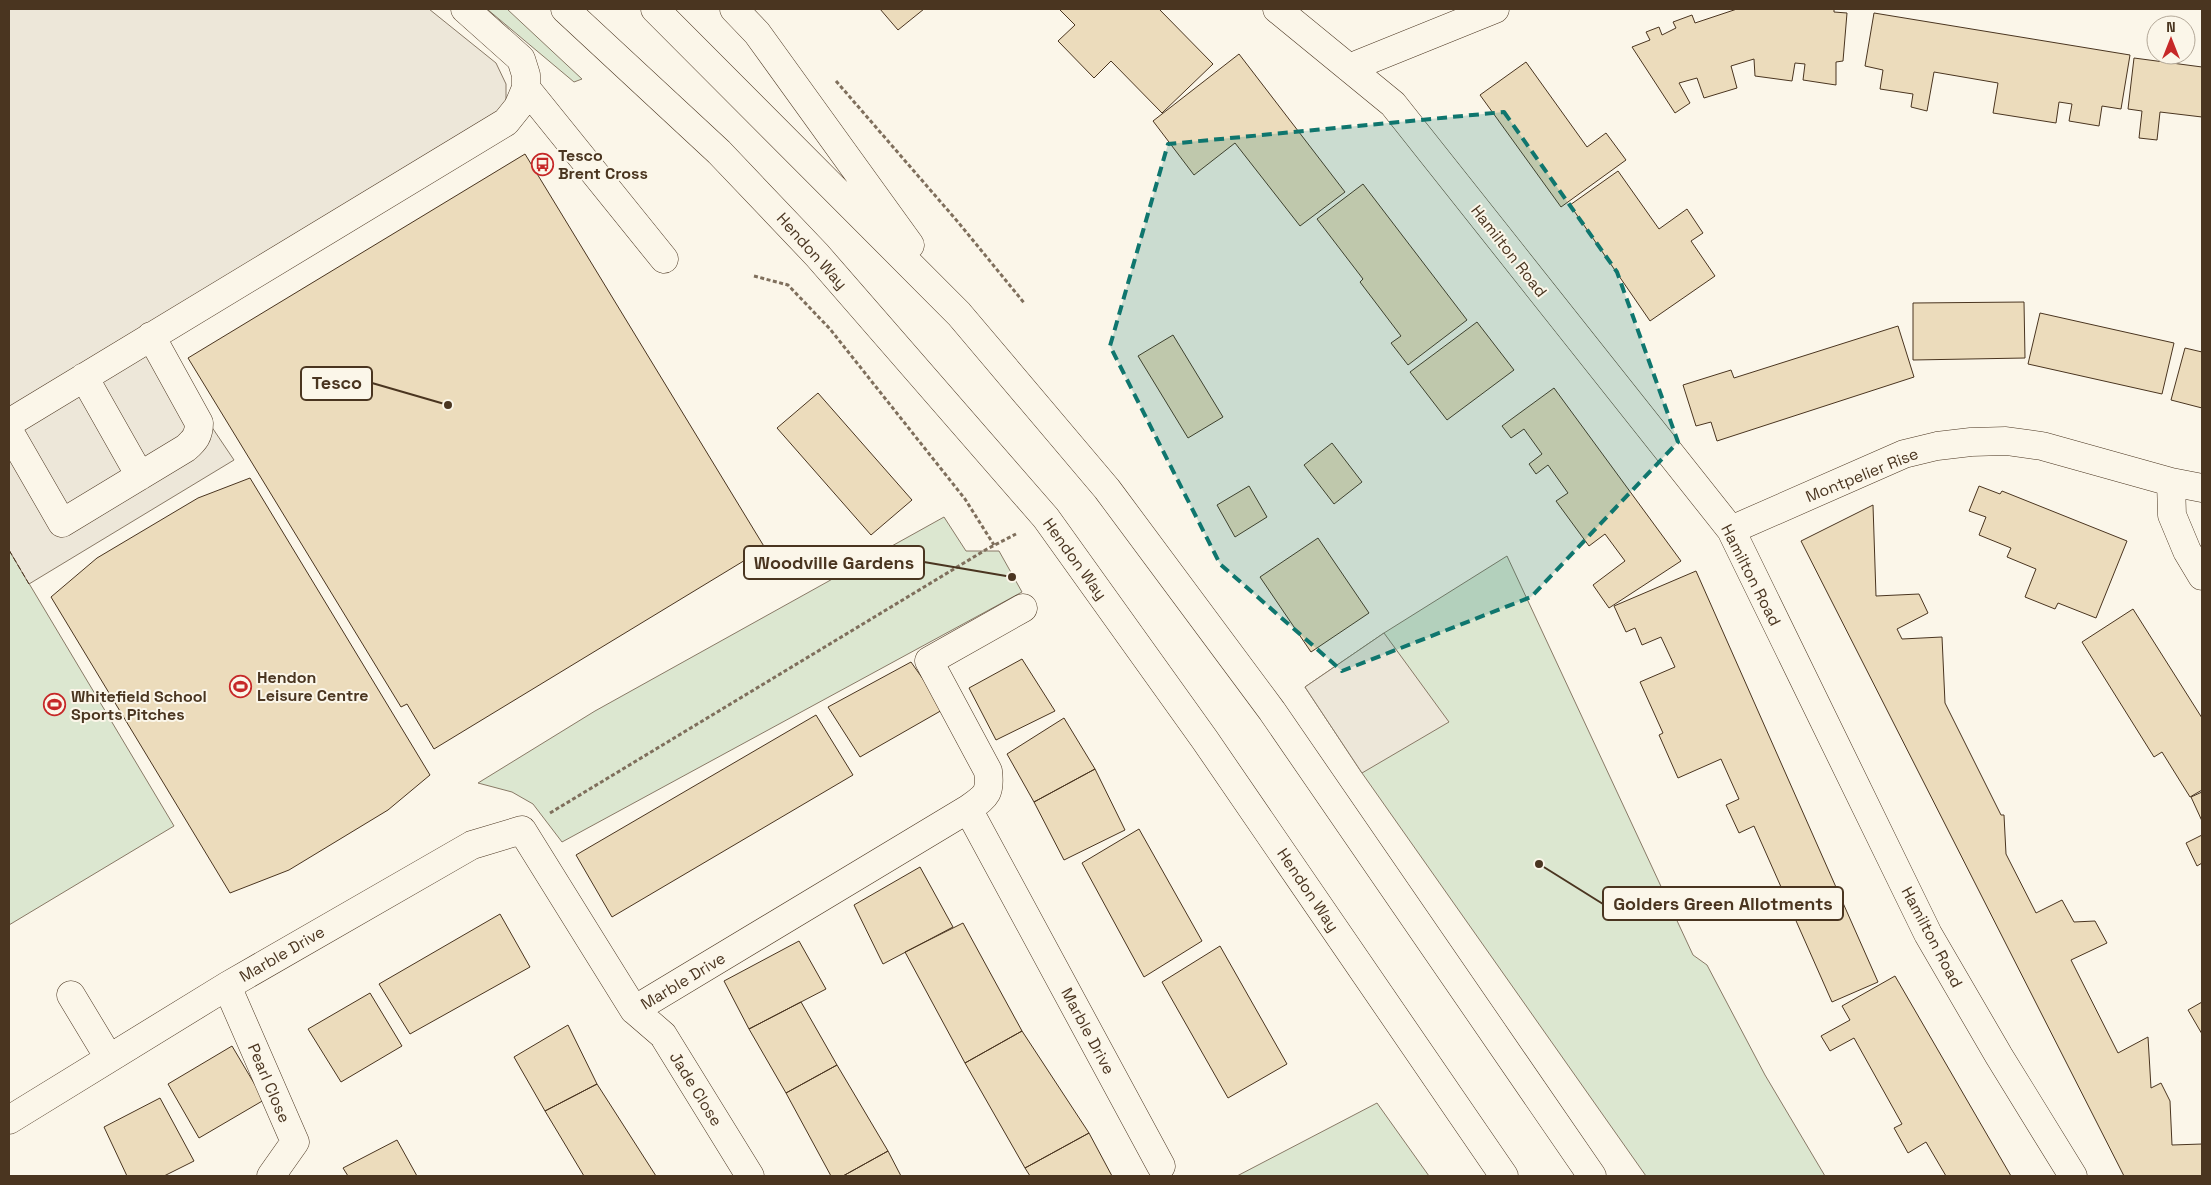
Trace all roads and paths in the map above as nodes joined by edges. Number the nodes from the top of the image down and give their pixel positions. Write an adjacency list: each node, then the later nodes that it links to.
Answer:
1 (465, 9): 9 (main road)
2 (564, 9): 21 (main road, Hendon Way)
3 (655, 9): 13 (main road)
4 (734, 9): 13 (main road)
5 (1277, 9): 7 (main road, Hamilton Road)
6 (1495, 9): 7 (main road)
7 (1348, 68): 22 (main road, Hamilton Road)
8 (835, 80): 12 (path)
9 (526, 88): 10 (main road); 14 (main road)
10 (664, 259)
11 (754, 276): 23 (path)
12 (1025, 304)
13 (959, 314): 37 (main road)
14 (151, 336): 15 (main road); 18 (main road)
15 (84, 377): 16 (main road); 18 (main road)
16 (9, 423)
17 (9, 431): 18 (main road)
18 (140, 476)
19 (2171, 482): 20 (main road, Montpelier Rise); 22 (main road, Montpelier Rise); 24 (main road)
20 (2202, 488)
21 (1046, 518): 23 (path); 36 (main road, Hendon Way)
22 (1731, 530): 38 (main road, Hamilton Road)
23 (994, 545): 27 (path)
24 (2202, 576)
25 (1023, 608): 26 (main road)
26 (968, 809): 30 (main road, Marble Drive); 33 (main road, Marble Drive)
27 (522, 830): 28 (main road, Marble Drive); 30 (main road, Marble Drive)
28 (227, 986): 31 (main road, Marble Drive); 34 (main road, Pearl Close)
29 (71, 995): 31 (main road)
30 (634, 1010): 35 (main road, Jade Close)
31 (109, 1058): 32 (main road, Marble Drive)
32 (9, 1120)
33 (1161, 1166)
34 (271, 1176)
35 (750, 1176)
36 (1504, 1176)
37 (1592, 1176)
38 (2073, 1176)

